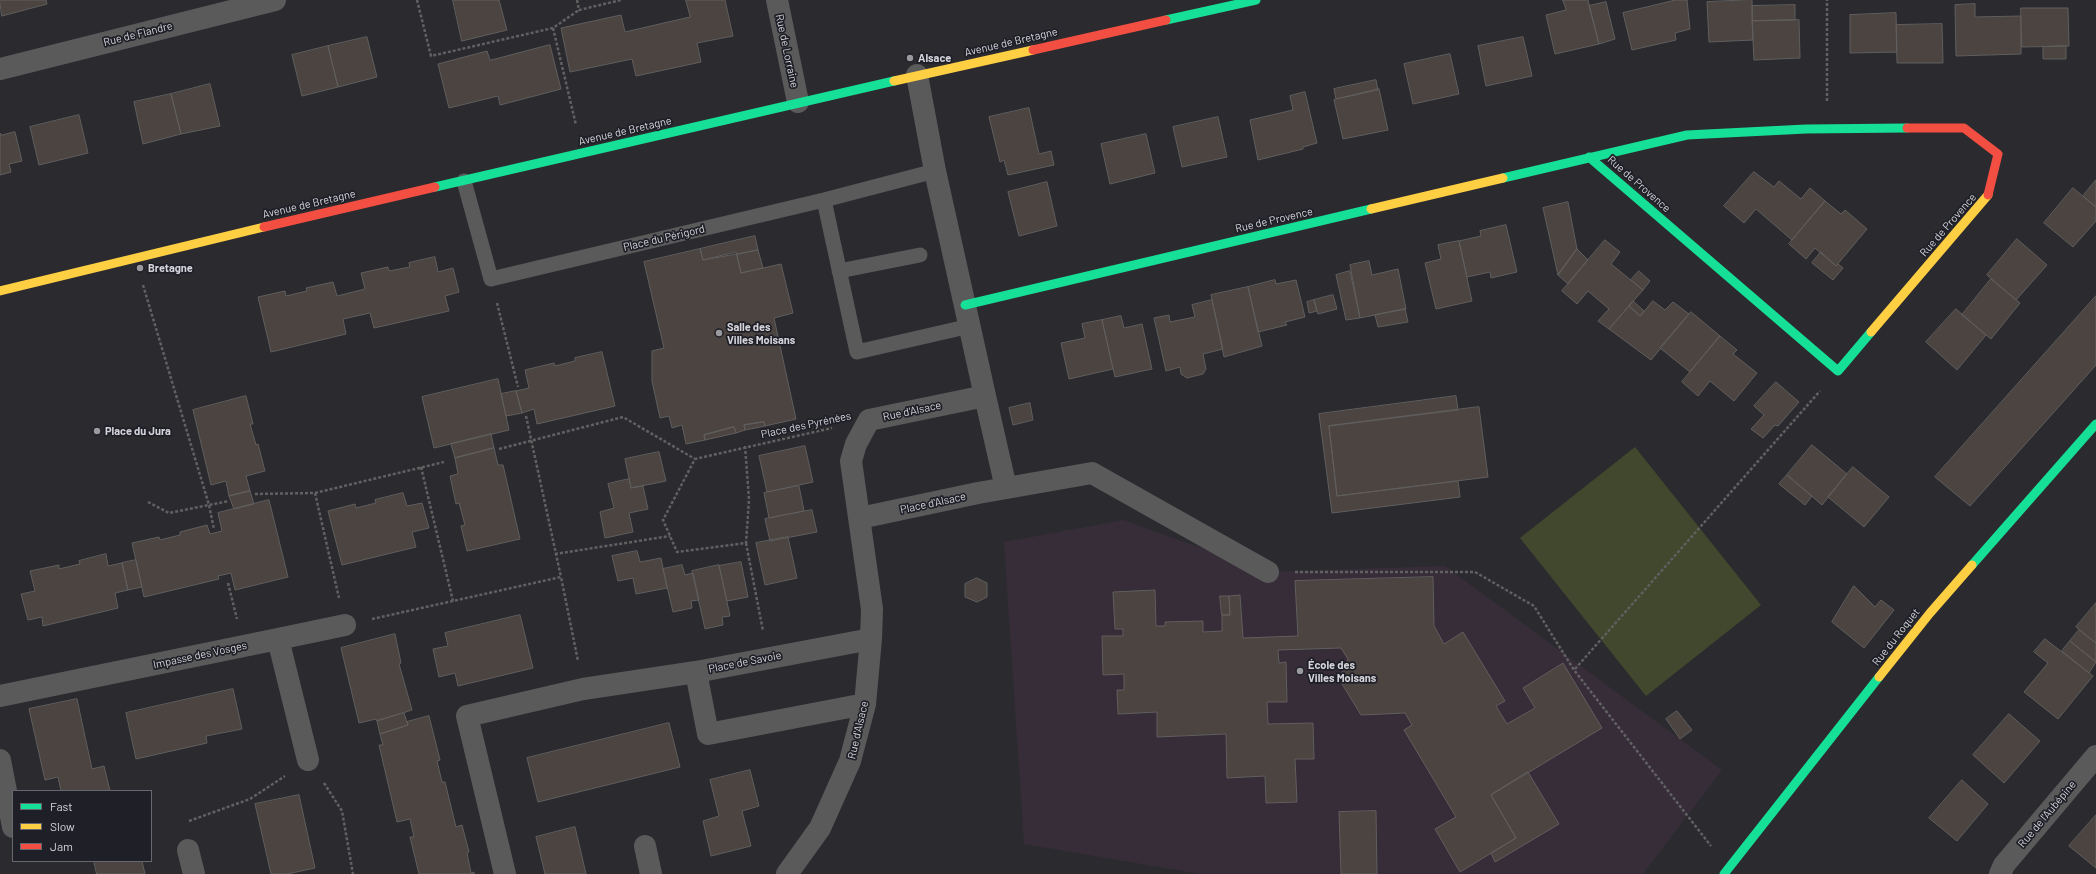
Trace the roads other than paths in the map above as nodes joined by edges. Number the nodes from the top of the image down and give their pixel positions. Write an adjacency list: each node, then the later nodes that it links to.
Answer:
1 (777, 0): 6 (street, Rue de Lorraine)
2 (1256, 0): 5 (street, Avenue de Bretagne)
3 (262, 1): 4 (street, Rue de Flandre)
4 (0, 69)
5 (918, 75): 6 (street, Avenue de Bretagne); 8 (street)
6 (798, 102): 9 (street, Avenue de Bretagne)
7 (1589, 157): 7 (street, Rue de Provence); 14 (street, Rue de Provence)
8 (935, 171): 10 (lane, Place du Périgord); 14 (street)
9 (464, 181): 10 (lane, Place du Périgord); 13 (street, Avenue de Bretagne)
10 (824, 200): 12 (lane)
11 (920, 255): 12 (lane)
12 (839, 271): 15 (lane)
13 (0, 291)
14 (965, 305): 15 (street)
15 (970, 326): 16 (street)
16 (985, 396): 18 (street); 19 (street, Rue d'Alsace)
17 (2096, 424): 33 (street, Rue du Roquet)
18 (1006, 488): 19 (street, Place d'Alsace); 20 (street, Place d'Alsace)
19 (860, 518): 23 (street, Rue d'Alsace)
20 (1268, 572)
21 (345, 625): 22 (street, Impasse des Vosges)
22 (278, 639): 25 (street, Impasse des Vosges); 29 (street)
23 (871, 639): 24 (street, Place de Savoie); 26 (street, Rue d'Alsace)
24 (696, 672): 26 (street, Place de Savoie); 35 (street)
25 (0, 696)
26 (865, 704): 37 (street, Rue d'Alsace)
27 (2096, 756): 38 (street, Rue de l'Aubépine)
28 (0, 760): 30 (street)
29 (308, 760)
30 (12, 822)
31 (645, 846): 36 (street)
32 (188, 850): 34 (street)
33 (1726, 871)
34 (194, 874)
35 (505, 874)
36 (651, 874)
37 (787, 874)
38 (2000, 874)

